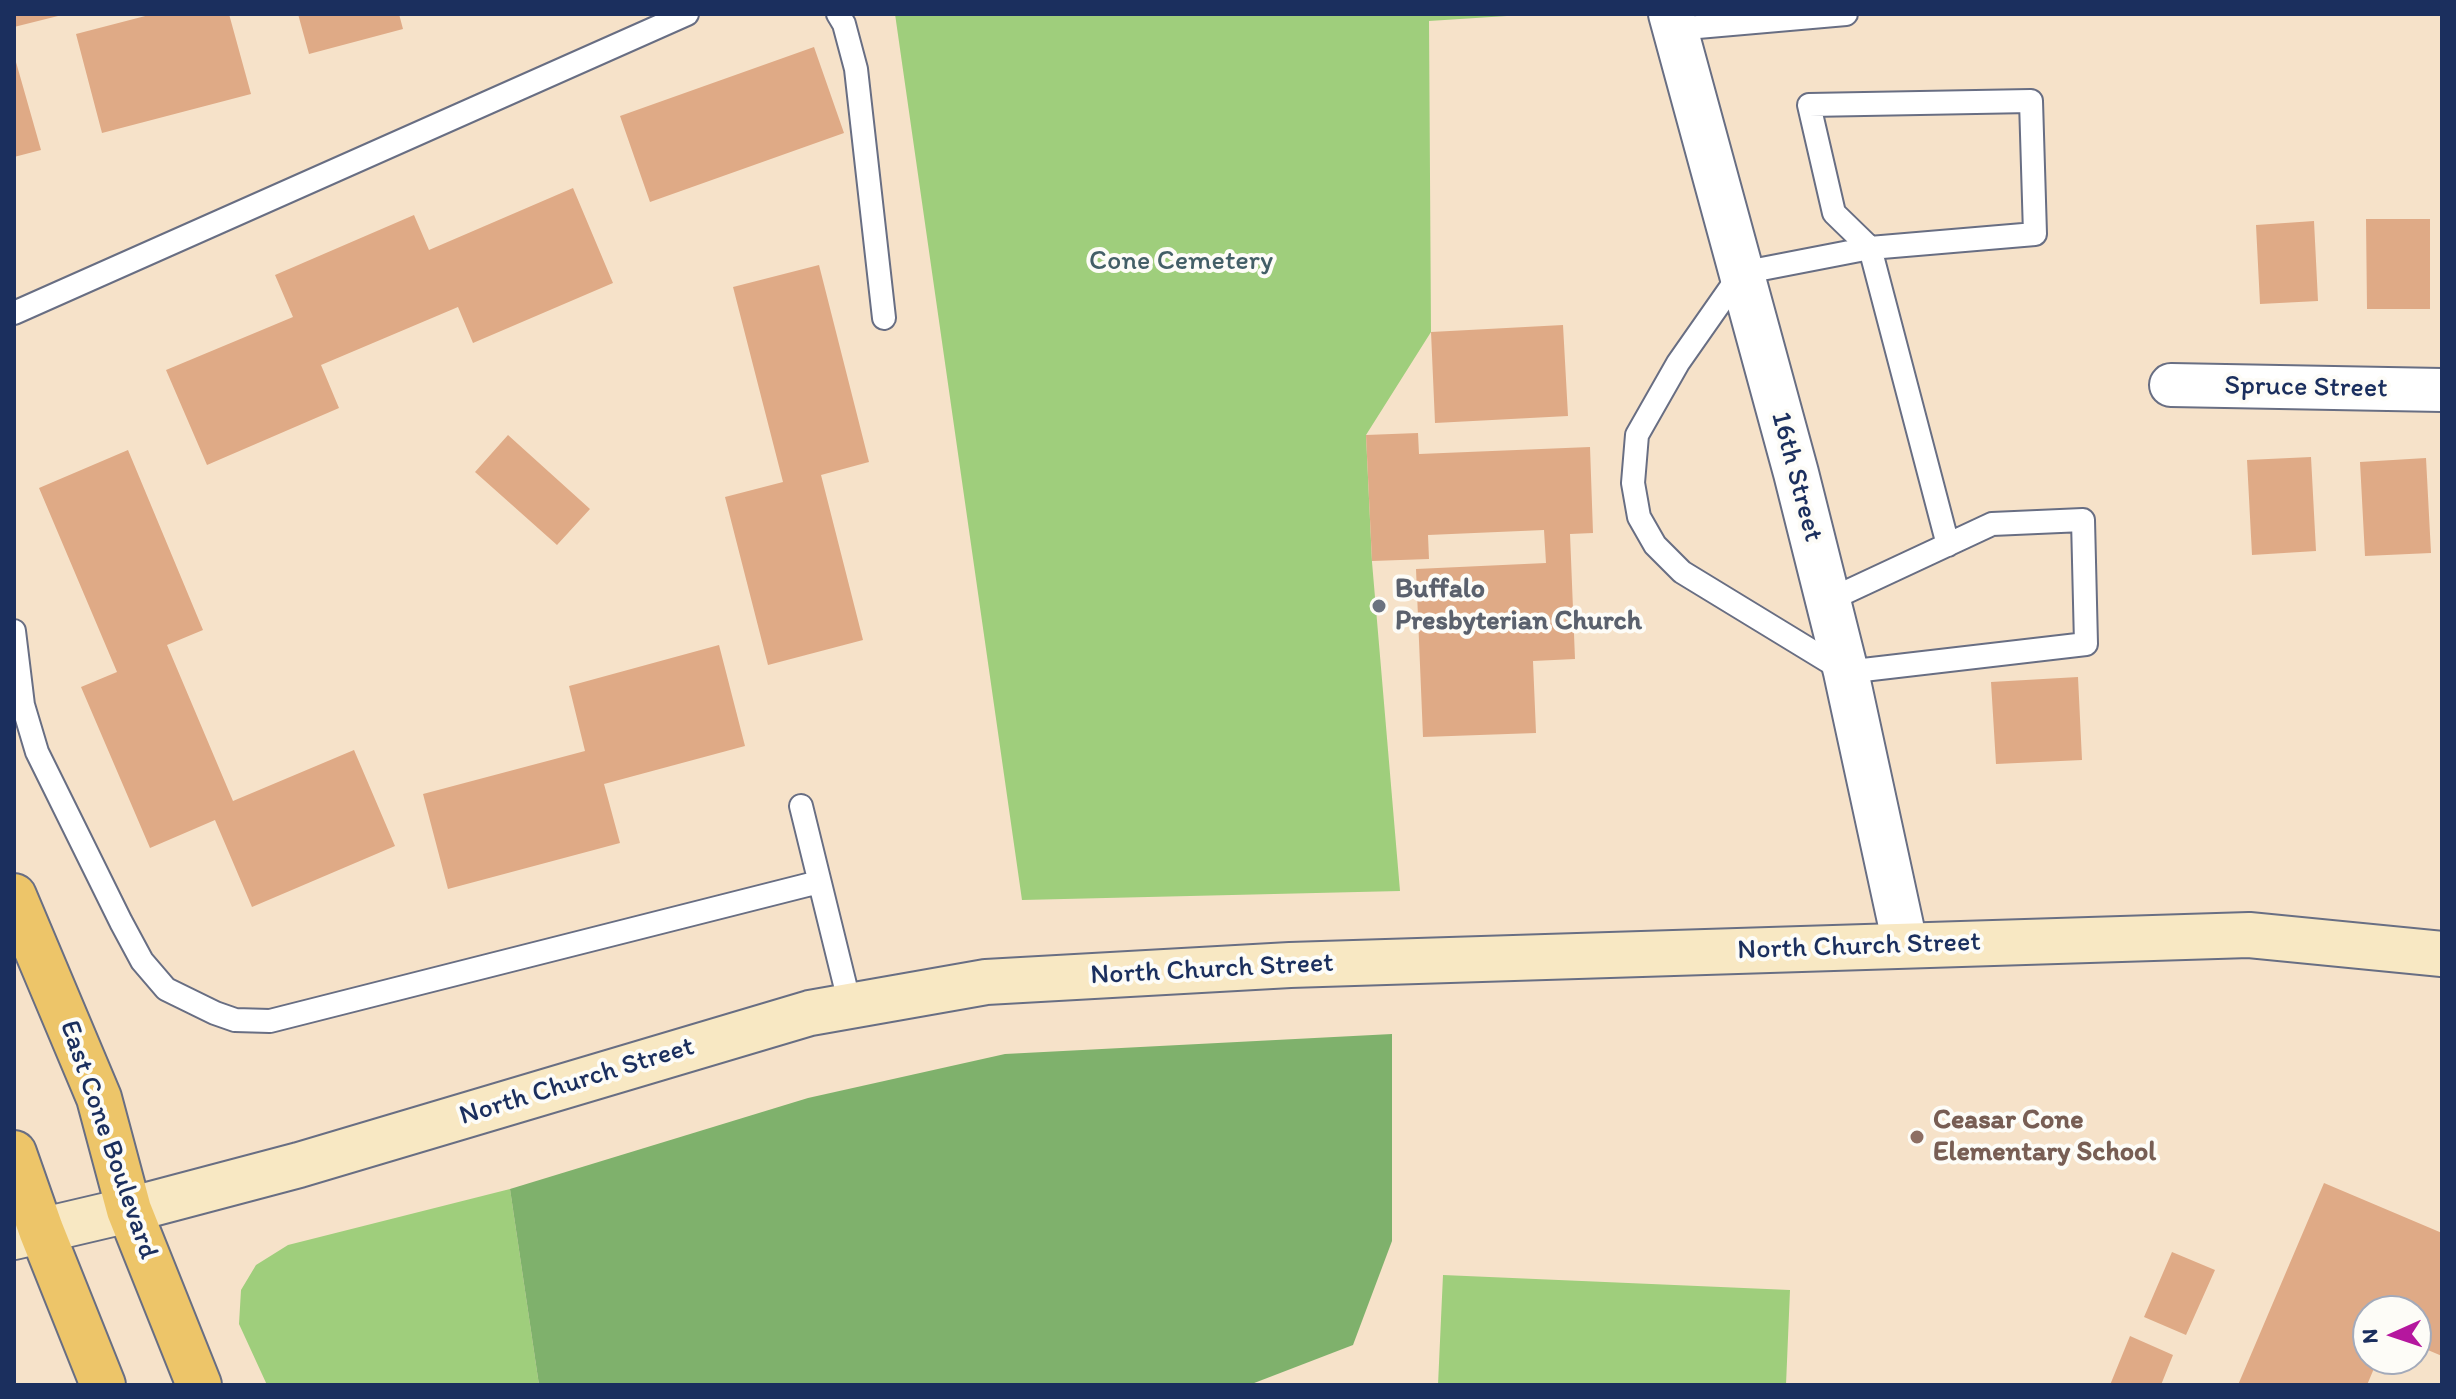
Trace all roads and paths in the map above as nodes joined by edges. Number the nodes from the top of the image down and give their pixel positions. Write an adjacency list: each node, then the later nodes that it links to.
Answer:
1 (687, 14): 7 (lane)
2 (838, 14): 8 (lane)
3 (1846, 14): 4 (lane)
4 (1673, 22): 6 (street, 16th Street)
5 (1870, 248): 5 (lane); 6 (lane); 11 (lane)
6 (1741, 273): 12 (street, 16th Street); 14 (lane)
7 (14, 313)
8 (884, 318)
9 (2171, 385): 10 (street, Spruce Street)
10 (2442, 390)
11 (1948, 545): 12 (lane); 14 (lane)
12 (1827, 601): 14 (street, 16th Street)
13 (14, 631): 16 (lane)
14 (1846, 672): 18 (street, 16th Street)
15 (801, 806): 16 (lane)
16 (819, 882): 20 (lane)
17 (14, 896): 22 (main road, East Cone Boulevard)
18 (1905, 944): 19 (main road, North Church Street); 20 (main road, North Church Street)
19 (2442, 954)
20 (850, 1005): 22 (main road, North Church Street)
21 (14, 1153): 23 (main road)
22 (129, 1210): 23 (main road, North Church Street); 25 (main road, East Cone Boulevard)
23 (27, 1233): 24 (main road)
24 (103, 1385)
25 (199, 1385)

